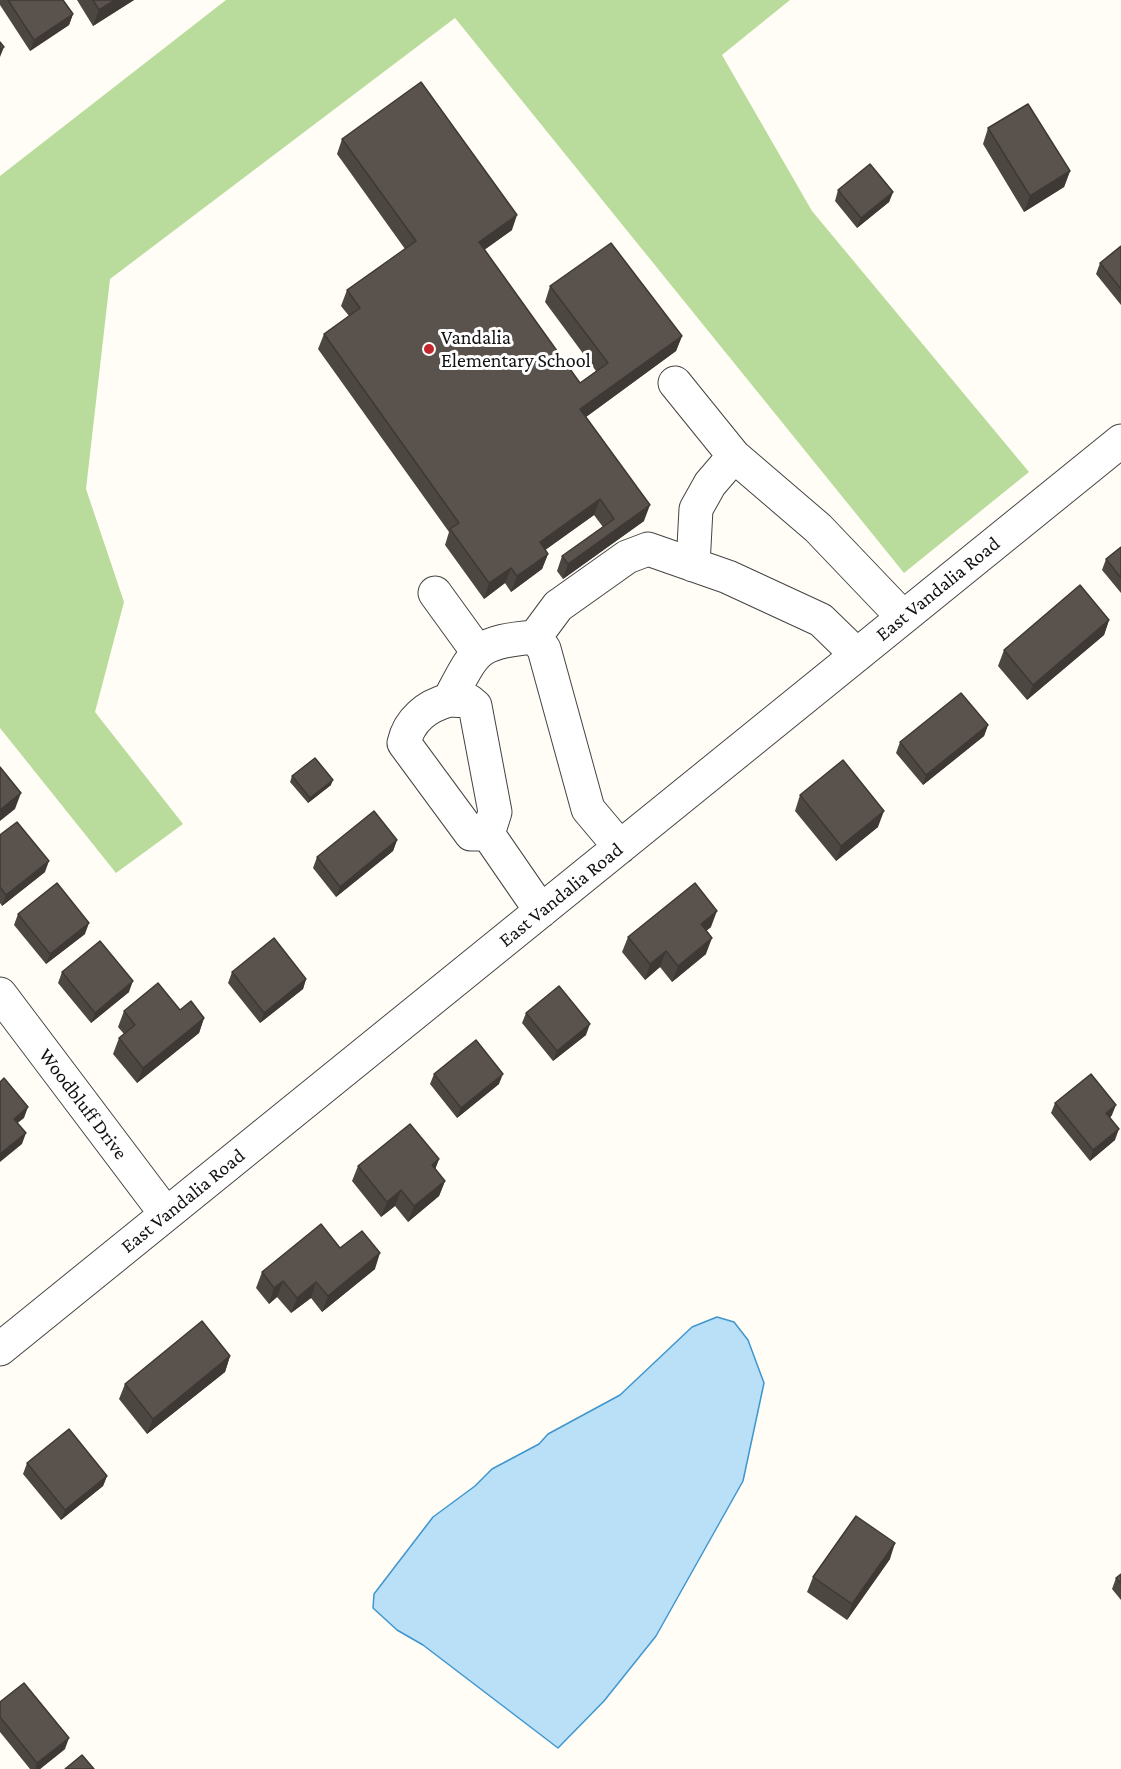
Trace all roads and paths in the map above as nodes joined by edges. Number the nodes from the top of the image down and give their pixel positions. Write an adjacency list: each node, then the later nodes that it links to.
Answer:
1 (675, 383): 3 (street)
2 (1121, 441): 6 (street, East Vandalia Road)
3 (734, 456): 4 (street); 6 (street)
4 (693, 565): 7 (street); 9 (street)
5 (435, 593): 8 (street)
6 (903, 617): 9 (street, East Vandalia Road)
7 (535, 637): 8 (street); 12 (street)
8 (477, 651): 10 (street)
9 (857, 655): 12 (street, East Vandalia Road)
10 (449, 700): 11 (street); 11 (street)
11 (488, 834): 13 (street)
12 (620, 847): 13 (street, East Vandalia Road)
13 (541, 911): 15 (street, East Vandalia Road)
14 (0, 994): 15 (street, Woodbluff Drive)
15 (166, 1214): 16 (street, East Vandalia Road)
16 (0, 1349)

